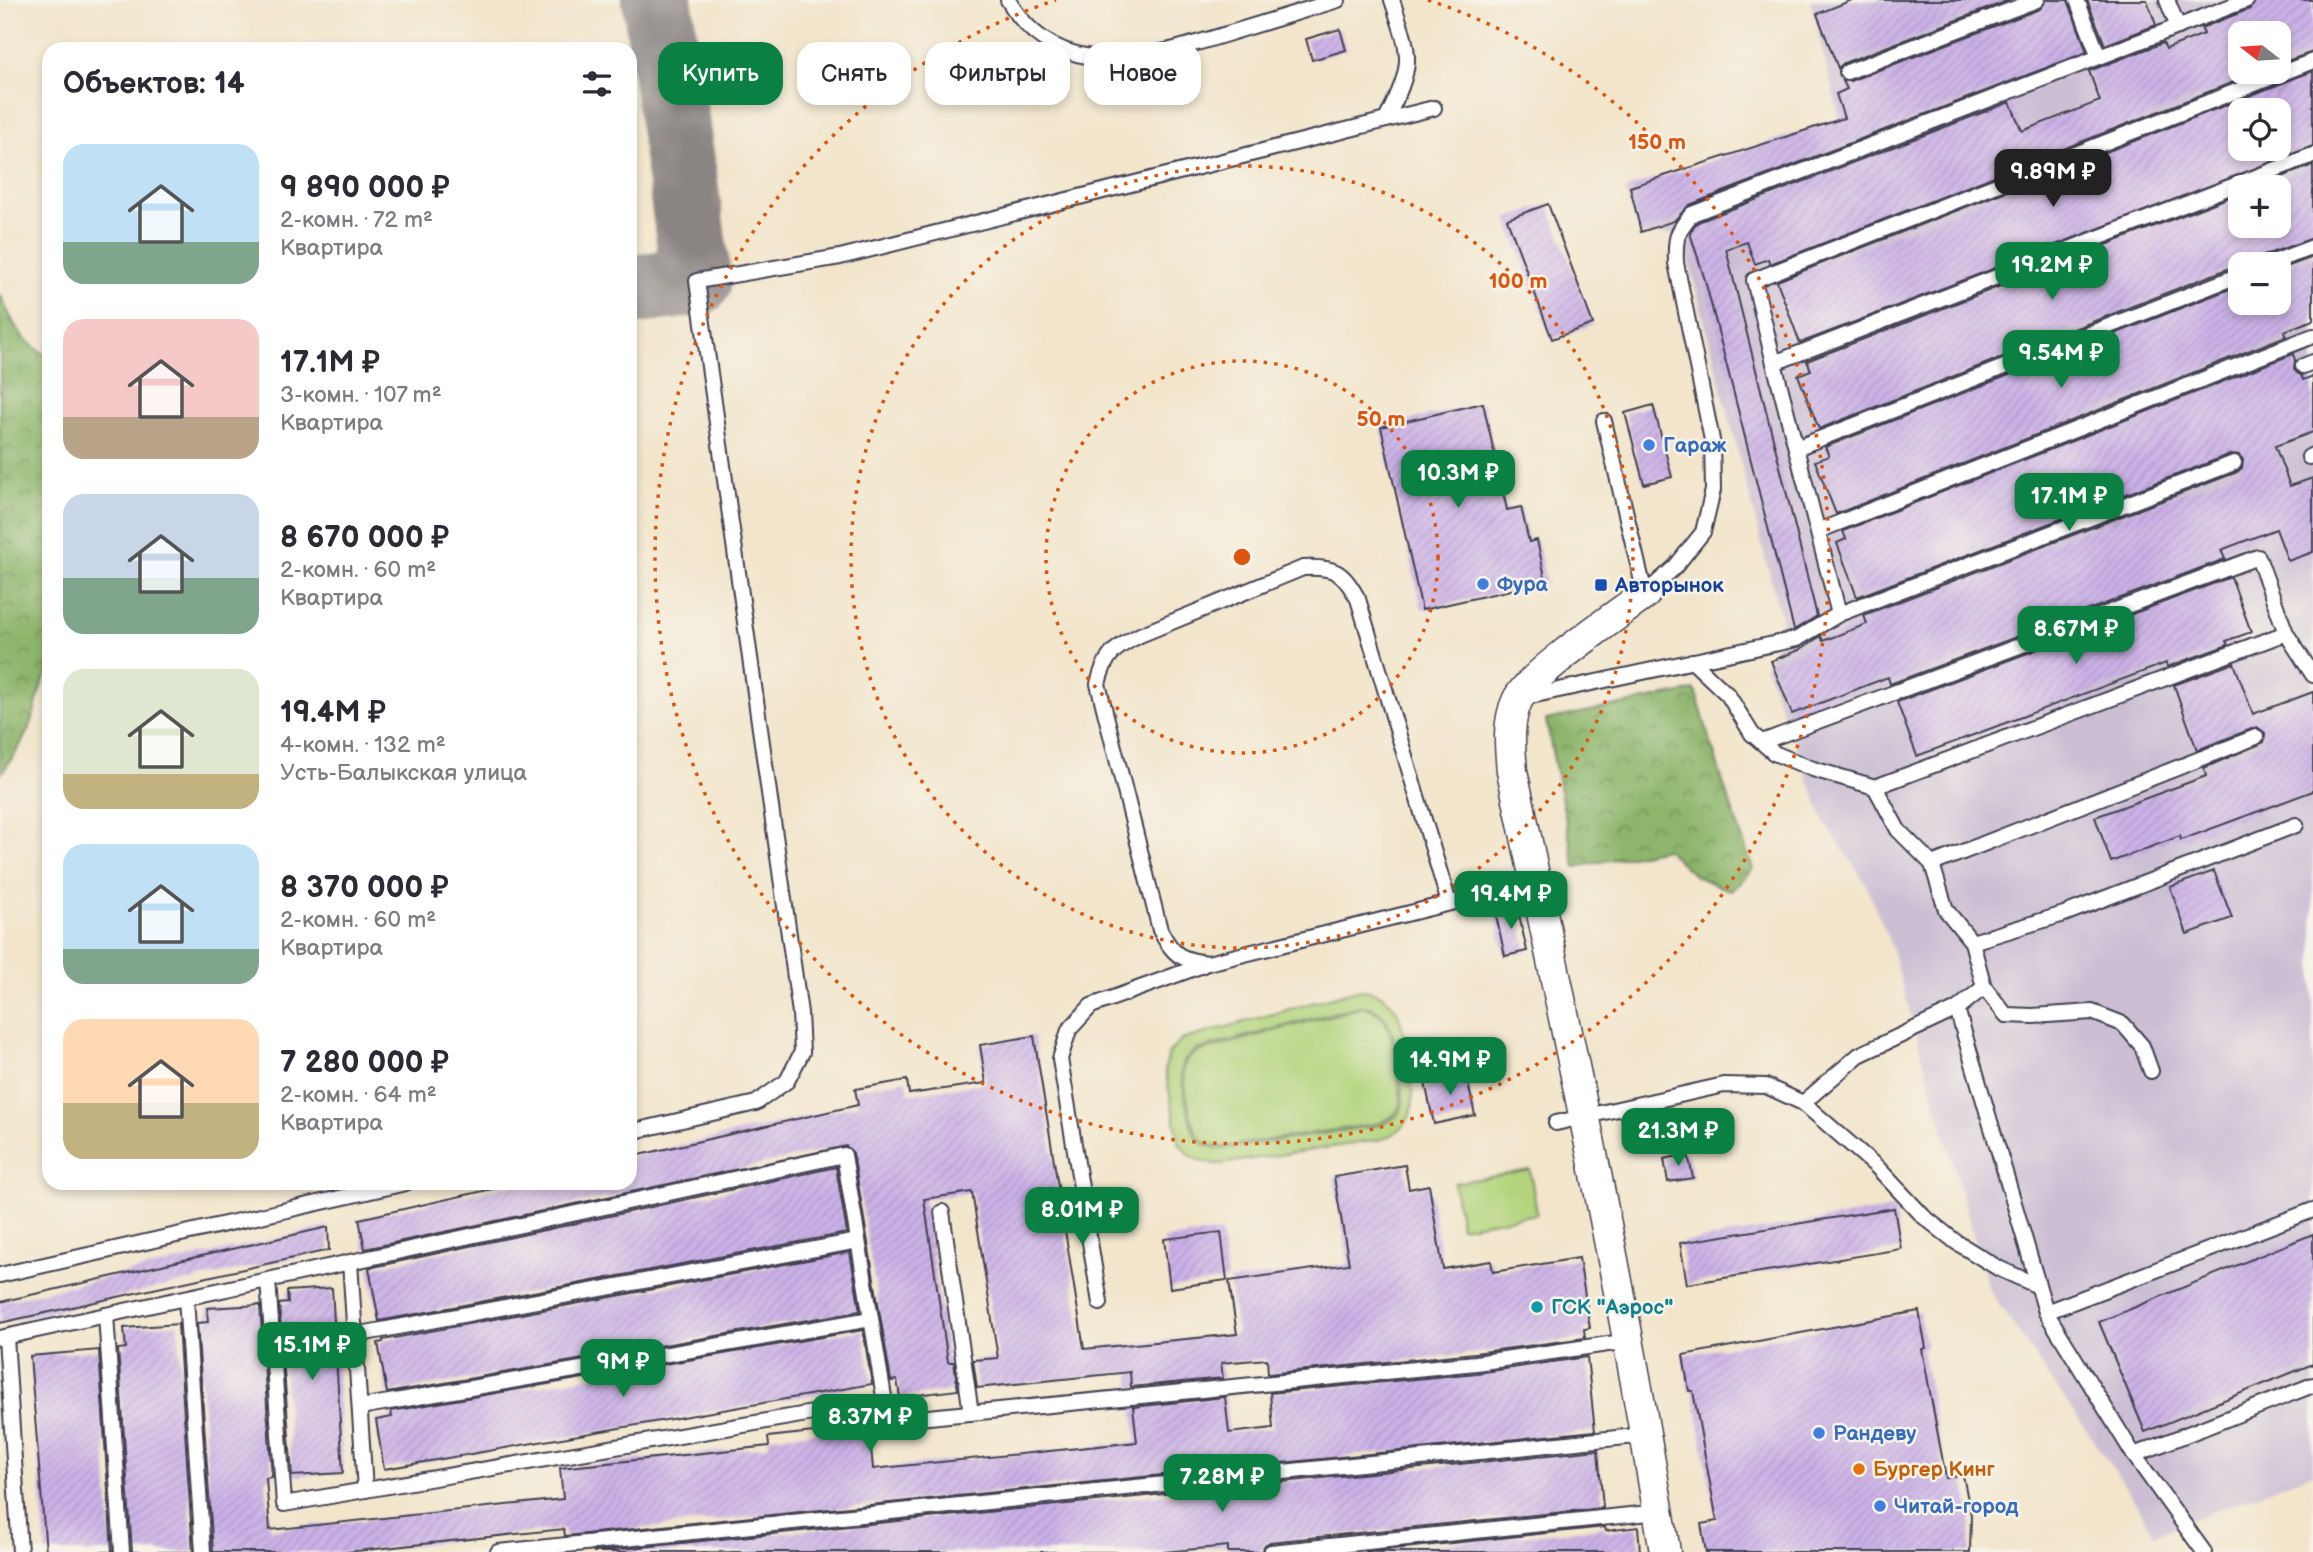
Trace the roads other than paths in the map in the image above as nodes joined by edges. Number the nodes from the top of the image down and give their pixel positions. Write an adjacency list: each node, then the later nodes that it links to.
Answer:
1 (1008, 0): 2 (lane)
2 (1338, 0)
3 (1392, 0): 13 (lane)
4 (2037, 0): 11 (lane)
5 (2077, 0): 9 (lane)
6 (2167, 0): 8 (lane)
7 (2248, 0): 8 (lane)
8 (2178, 27): 9 (lane)
9 (2099, 57): 24 (lane)
10 (2313, 61): 19 (lane)
11 (1847, 72)
12 (1434, 108): 13 (lane)
13 (1386, 120): 45 (lane)
14 (2313, 155): 19 (lane)
15 (2313, 247): 16 (lane)
16 (2291, 255)
17 (2228, 280): 21 (lane)
18 (2313, 336): 23 (lane)
19 (1774, 363): 21 (lane)
20 (1604, 421): 24 (lane)
21 (1796, 448): 23 (lane)
22 (2234, 463): 25 (lane)
23 (1818, 531): 25 (lane)
24 (1645, 594): 29 (street)
25 (1839, 614): 27 (lane)
26 (2286, 633): 28 (lane); 31 (lane); 32 (lane)
27 (1692, 661): 29 (lane); 31 (lane)
28 (2313, 675)
29 (1517, 699): 35 (street)
30 (2256, 737): 34 (lane)
31 (1762, 742): 32 (lane)
32 (1875, 787): 34 (lane)
33 (2296, 825): 37 (lane)
34 (1932, 864): 37 (lane)
35 (1535, 881): 36 (lane); 43 (street)
36 (1449, 903): 38 (lane); 38 (lane)
37 (1972, 942): 39 (lane)
38 (1208, 963): 55 (lane)
39 (1983, 987): 40 (lane); 41 (lane)
40 (1957, 1009): 42 (lane); 53 (lane)
41 (2151, 1071)
42 (1803, 1103): 43 (lane); 53 (lane)
43 (1585, 1116): 44 (lane); 61 (street)
44 (1556, 1123)
45 (637, 1130)
46 (375, 1190): 51 (lane)
47 (2313, 1210): 56 (lane)
48 (942, 1212): 64 (lane)
49 (858, 1241): 50 (lane); 58 (lane); 59 (lane)
50 (350, 1262): 52 (lane); 59 (lane)
51 (0, 1276)
52 (268, 1280): 54 (lane); 68 (lane)
53 (2038, 1286): 56 (lane)
54 (186, 1298): 57 (lane); 72 (lane)
55 (1100, 1303)
56 (2046, 1312): 67 (lane)
57 (106, 1315): 60 (lane); 71 (lane)
58 (871, 1319): 63 (lane); 65 (lane)
59 (355, 1335): 63 (lane)
60 (3, 1337): 70 (lane)
61 (1629, 1341): 64 (lane); 66 (street)
62 (2313, 1385): 67 (lane)
63 (360, 1407): 68 (lane)
64 (971, 1412): 65 (lane)
65 (888, 1421): 68 (lane)
66 (1646, 1435): 69 (street); 73 (lane)
67 (2134, 1455): 76 (lane)
68 (365, 1490)
69 (1659, 1512): 74 (lane); 75 (street)
70 (20, 1552)
71 (122, 1552)
72 (203, 1552)
73 (502, 1552)
74 (1270, 1552)
75 (1665, 1552)
76 (2204, 1552)

